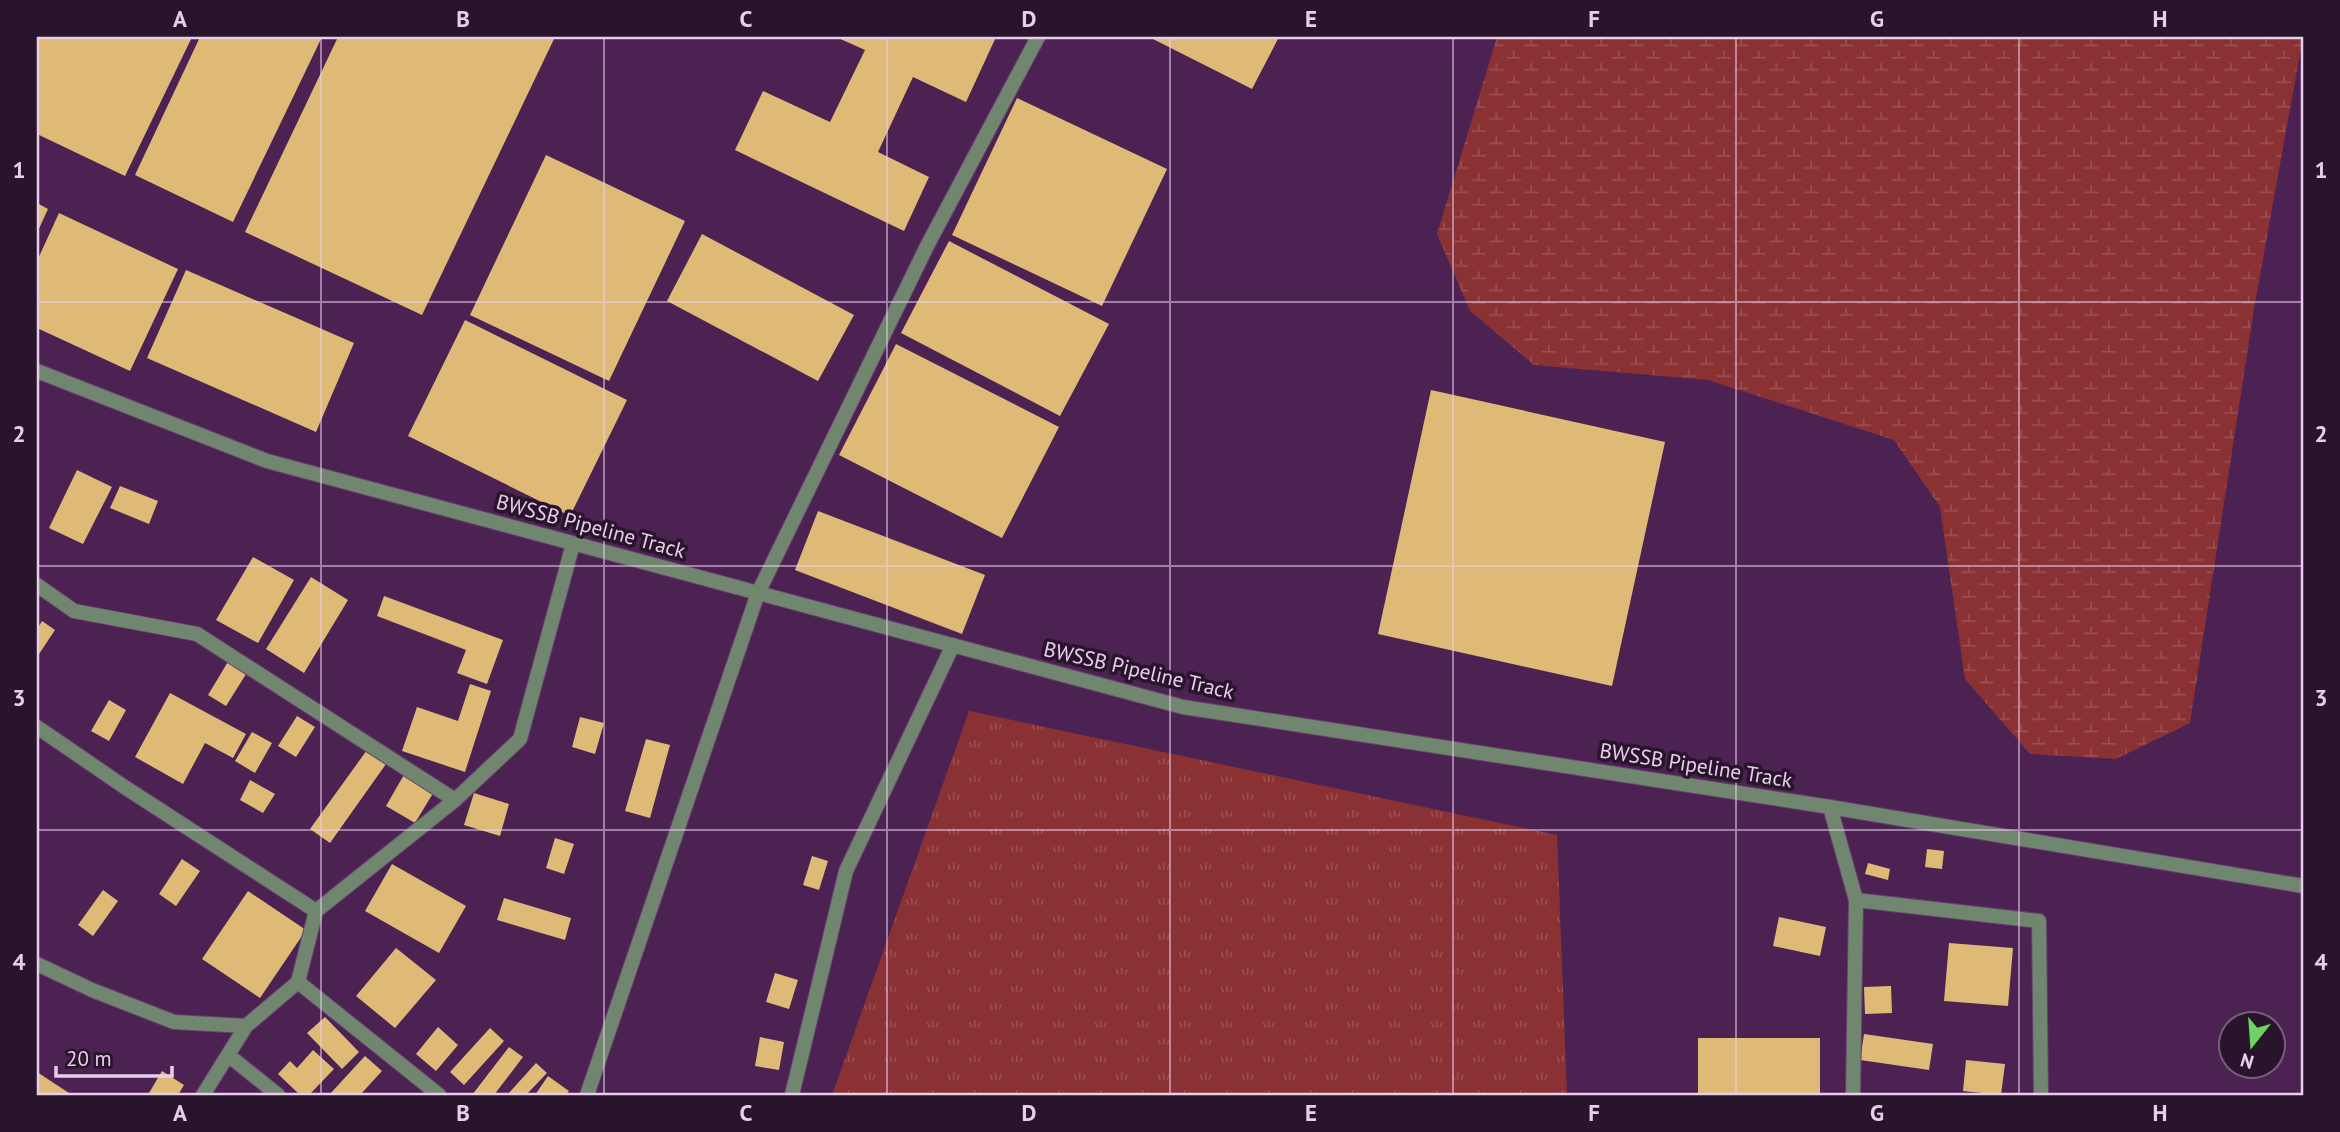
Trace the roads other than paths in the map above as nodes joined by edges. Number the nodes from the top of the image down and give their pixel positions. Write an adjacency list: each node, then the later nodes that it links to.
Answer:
1 (1038, 37): 5 (street)
2 (37, 371): 3 (street, BWSSB Pipeline Track)
3 (573, 544): 5 (street, BWSSB Pipeline Track); 8 (street)
4 (37, 585): 8 (street)
5 (758, 593): 6 (street, BWSSB Pipeline Track); 20 (street)
6 (953, 645): 9 (street, BWSSB Pipeline Track); 21 (street)
7 (37, 727): 12 (street)
8 (455, 800): 12 (street)
9 (1830, 807): 10 (street, BWSSB Pipeline Track); 11 (street)
10 (2303, 886)
11 (1856, 900): 22 (street); 23 (street)
12 (316, 911): 14 (street)
13 (37, 964): 15 (street)
14 (298, 982): 15 (street); 19 (street)
15 (246, 1026): 16 (street)
16 (228, 1055): 17 (street); 18 (street)
17 (204, 1095)
18 (278, 1095)
19 (439, 1095)
20 (587, 1095)
21 (792, 1095)
22 (1853, 1095)
23 (2041, 1095)

